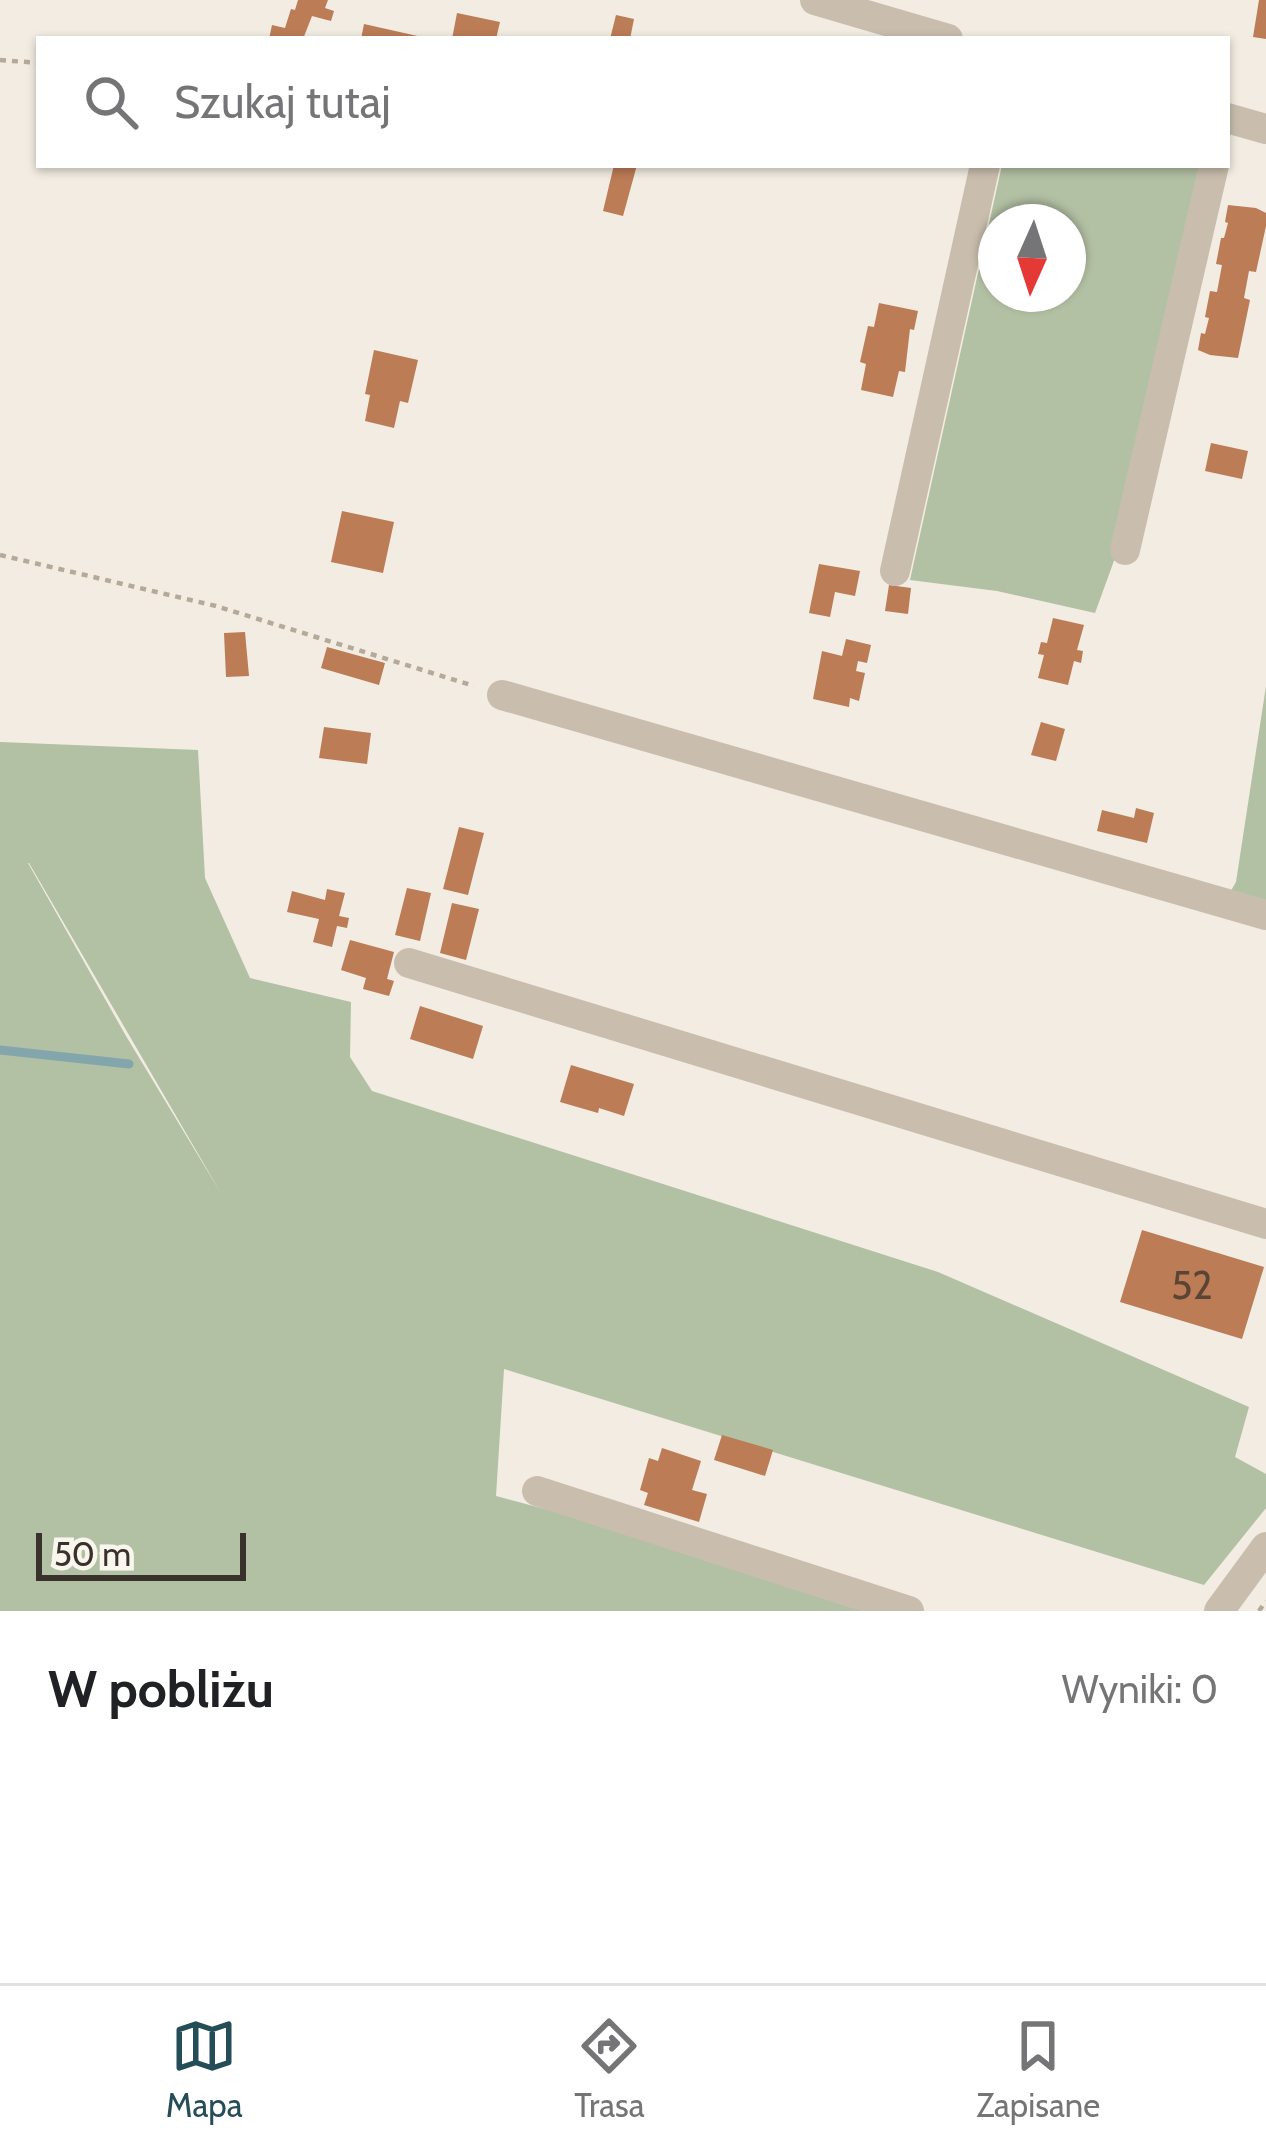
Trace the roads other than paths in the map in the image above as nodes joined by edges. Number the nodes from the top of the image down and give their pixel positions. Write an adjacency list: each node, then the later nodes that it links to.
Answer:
1 (814, 0): 2 (street)
2 (863, 7): 3 (street)
3 (940, 36)
4 (1230, 119): 5 (street)
5 (1266, 129)
6 (984, 168): 9 (street)
7 (1213, 168): 8 (street)
8 (1125, 550)
9 (896, 571)
10 (502, 695): 11 (street)
11 (1266, 915)
12 (409, 963): 13 (street)
13 (1266, 1225)
14 (537, 1491): 16 (street)
15 (1266, 1547): 17 (street)
16 (909, 1611)
17 (1220, 1611)

